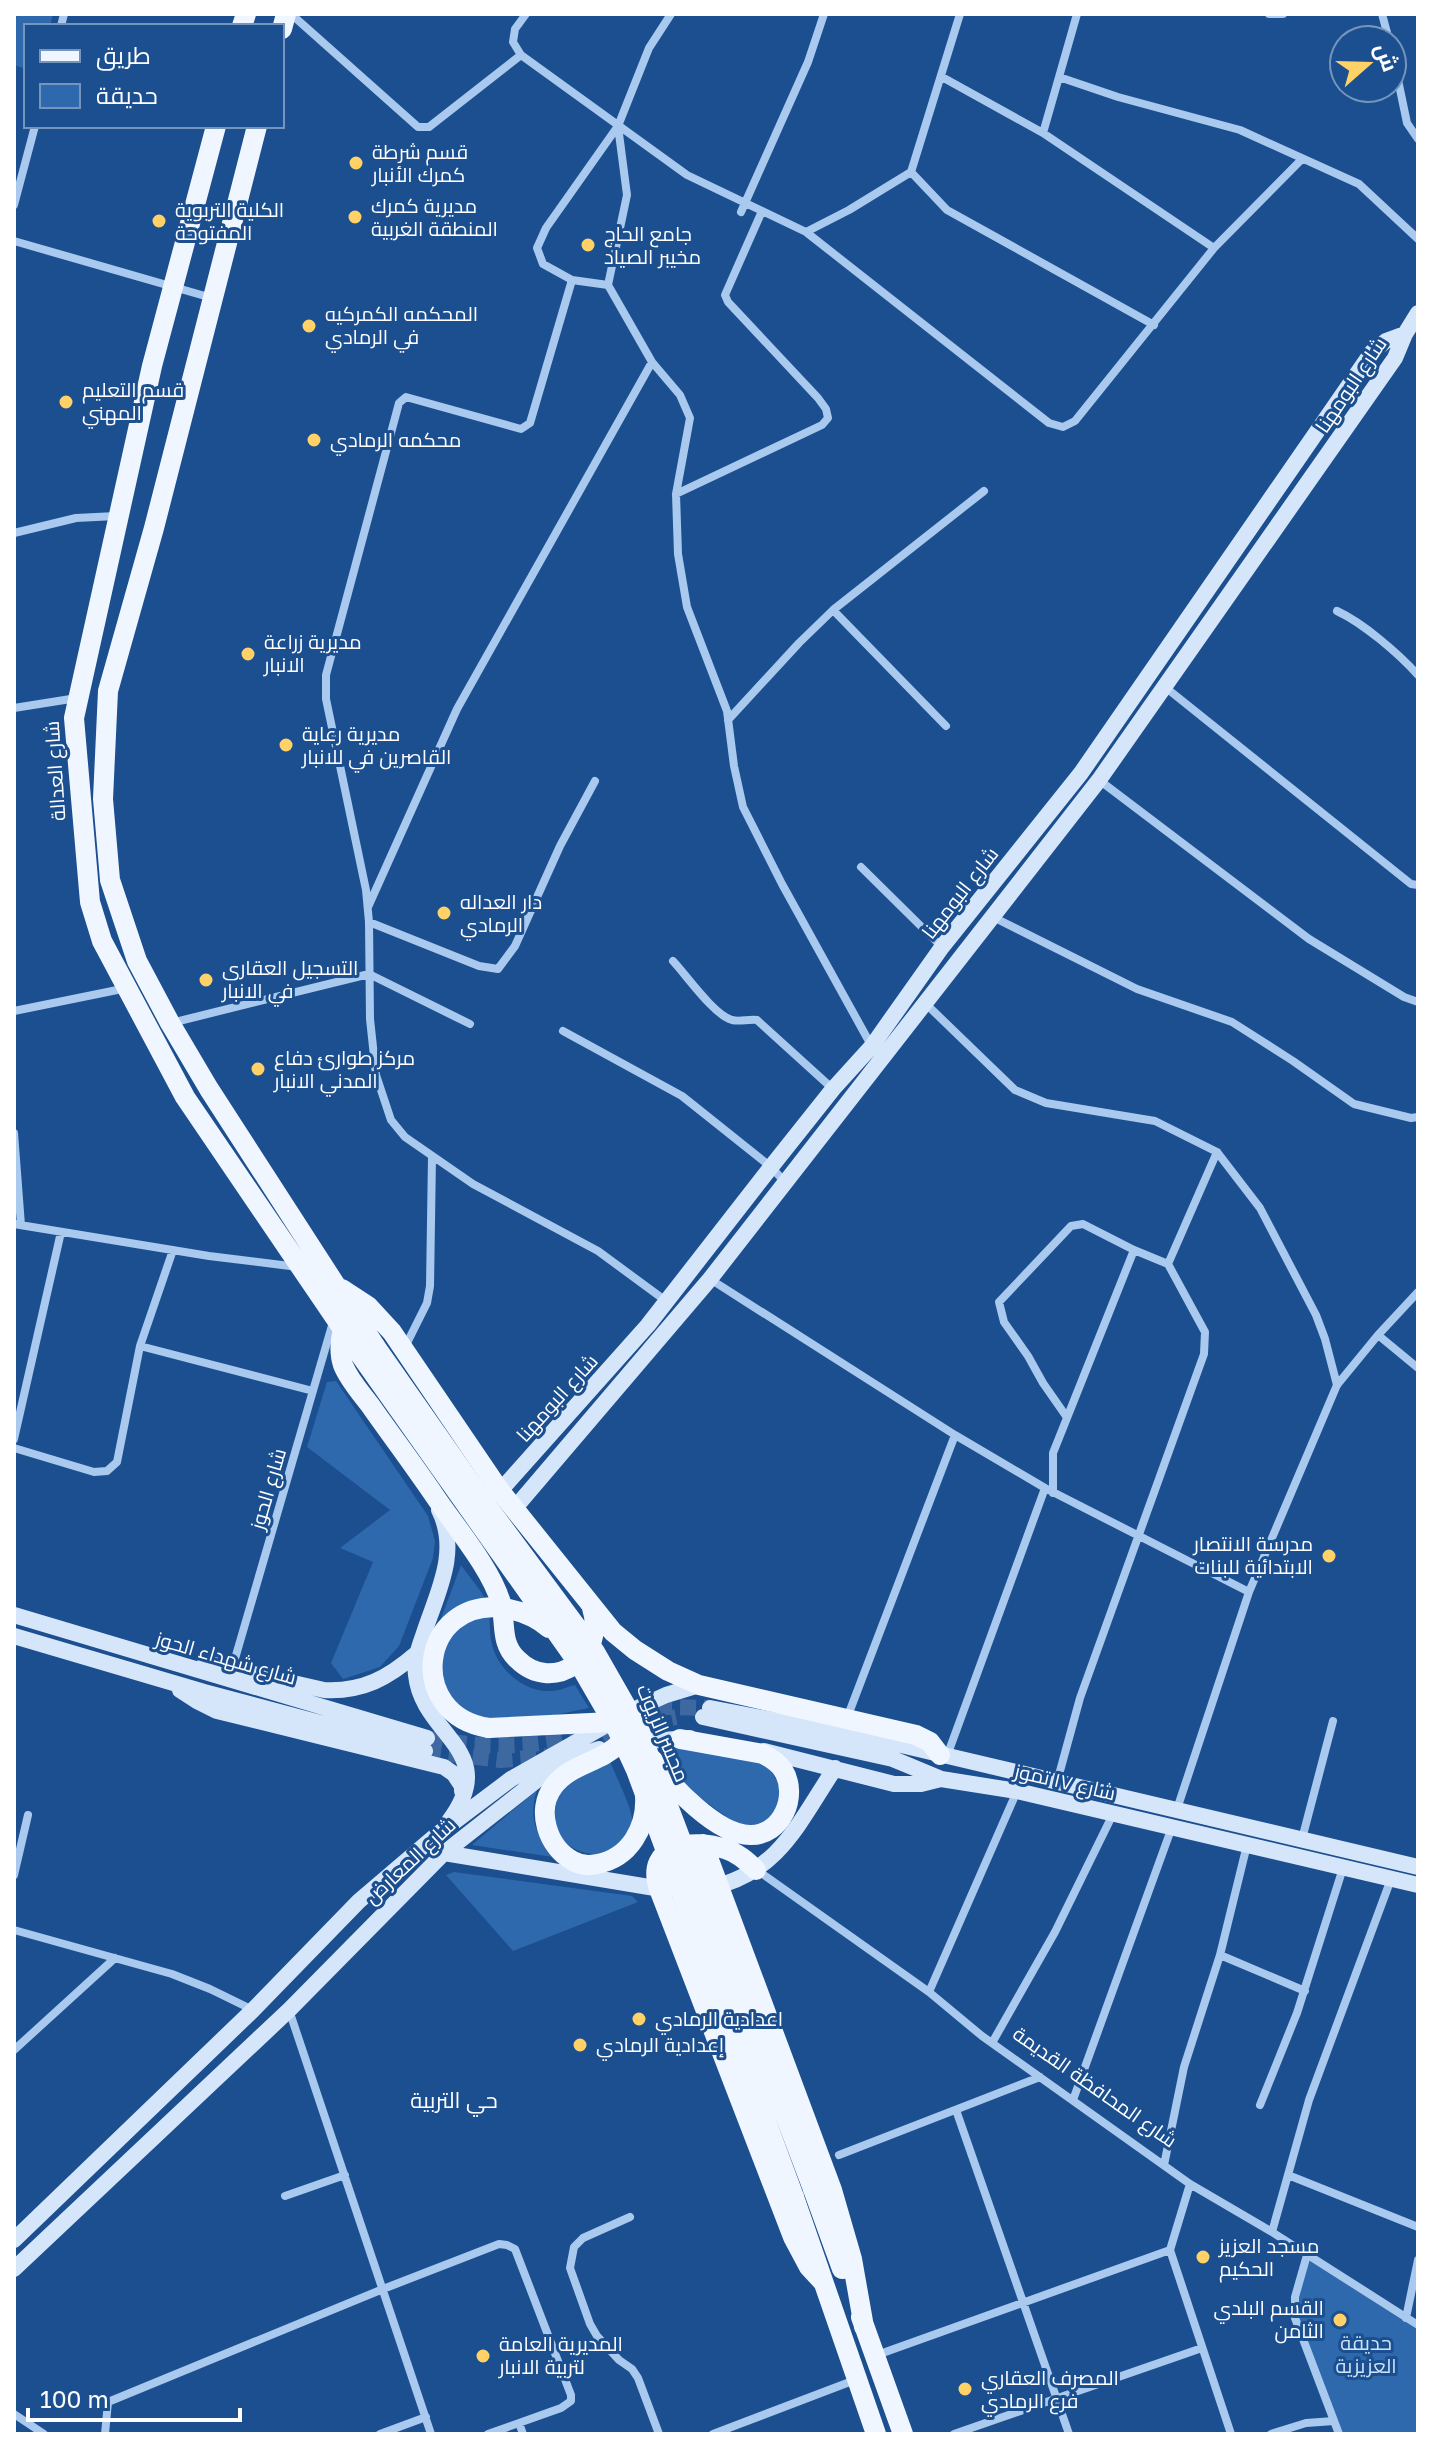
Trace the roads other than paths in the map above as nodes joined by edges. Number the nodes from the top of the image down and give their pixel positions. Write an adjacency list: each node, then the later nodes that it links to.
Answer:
1 (289, 14): 9 (street)
2 (526, 14): 9 (street)
3 (671, 14): 13 (street)
4 (824, 14): 21 (street)
5 (960, 14): 10 (street)
6 (1077, 14): 11 (street)
7 (1269, 14): 8 (street)
8 (1283, 14)
9 (521, 55): 13 (street)
10 (942, 77): 17 (street); 20 (street)
11 (1059, 77): 17 (street); 19 (street)
12 (1403, 104): 18 (street)
13 (618, 126): 21 (street); 29 (street); 30 (street)
14 (34, 128): 22 (street)
15 (215, 128): 31 (main road, شارع العدالة)
16 (256, 128): 32 (main road)
17 (1043, 133): 28 (street)
18 (1418, 139)
19 (1302, 159): 26 (street); 28 (street)
20 (911, 172): 25 (street); 34 (street)
21 (745, 202): 23 (street); 24 (street)
22 (14, 205)
23 (762, 211): 25 (street); 38 (street)
24 (741, 212)
25 (806, 232): 34 (street)
26 (1418, 239)
27 (14, 241): 31 (street)
28 (1214, 248): 34 (street)
29 (572, 280): 30 (street); 53 (street)
30 (608, 285): 36 (street)
31 (173, 288): 32 (street); 39 (main road, شارع العدالة)
32 (213, 299): 63 (main road)
33 (1418, 313): 35 (street)
34 (1154, 325)
35 (1412, 338): 44 (street, شارع البومهنا); 56 (street, شارع البومهنا)
36 (652, 362): 38 (street); 53 (street)
37 (984, 491): 41 (street)
38 (676, 494): 47 (street)
39 (117, 516): 40 (street); 45 (main road, شارع العدالة)
40 (14, 533)
41 (833, 610): 47 (street); 48 (street)
42 (1337, 611): 43 (street)
43 (1418, 675)
44 (1165, 687): 49 (street, شارع البومهنا); 52 (street)
45 (78, 698): 46 (street); 59 (main road, شارع العدالة)
46 (14, 708)
47 (728, 720): 66 (street)
48 (946, 726)
49 (1099, 780): 54 (street, شارع البومهنا); 60 (street)
50 (595, 781): 55 (street)
51 (861, 867): 56 (street)
52 (1418, 885)
53 (368, 908): 55 (street)
54 (993, 917): 61 (street, شارع البومهنا); 68 (street)
55 (369, 922): 58 (street)
56 (942, 947): 66 (street, شارع البومهنا)
57 (673, 961): 67 (street)
58 (369, 974): 63 (street); 64 (street); 71 (street)
59 (127, 988): 62 (street); 79 (main road, شارع العدالة)
60 (1418, 1002)
61 (925, 1003): 70 (street); 73 (street, شارع البومهنا)
62 (14, 1011)
63 (170, 1023): 81 (main road)
64 (470, 1024)
65 (563, 1031): 72 (street)
66 (872, 1046): 67 (street, شارع البومهنا)
67 (833, 1089): 72 (street, شارع البومهنا)
68 (1418, 1117)
69 (14, 1133): 74 (street)
70 (1217, 1152): 78 (street); 90 (street)
71 (432, 1157): 83 (street); 88 (street)
72 (771, 1167): 73 (street); 83 (street, شارع البومهنا)
73 (785, 1182): 80 (street, شارع البومهنا)
74 (17, 1224): 75 (street)
75 (61, 1232): 76 (street); 94 (street)
76 (173, 1250): 79 (street); 86 (street)
77 (1134, 1250): 78 (street); 92 (street); 92 (street)
78 (1168, 1264): 102 (street)
79 (301, 1268): 84 (main road, شارع العدالة)
80 (710, 1279): 93 (street); 97 (street, شارع البومهنا)
81 (333, 1284): 87 (main road); 88 (main road)
82 (1418, 1292): 85 (street)
83 (667, 1302): 95 (street, شارع البومهنا)
84 (339, 1324): 87 (main road, شارع العدالة); 91 (street, شارع الحوز); 98 (main road)
85 (1378, 1335): 89 (street); 90 (street)
86 (140, 1346): 91 (street); 96 (street)
87 (367, 1349): 107 (main road, مجسر الزيوت, bridge); 118 (main road, مجسر الزيوت, bridge)
88 (403, 1350): 100 (main road)
89 (1418, 1368)
90 (1337, 1385): 103 (street)
91 (313, 1391): 110 (street, شارع الحوز)
92 (1066, 1416): 99 (street)
93 (955, 1435): 99 (street); 113 (street)
94 (14, 1439)
95 (546, 1440): 97 (street); 100 (street, شارع البومهنا)
96 (14, 1448)
97 (561, 1454): 101 (street, شارع البومهنا)
98 (424, 1481): 104 (main road); 108 (street)
99 (1049, 1490): 102 (street); 119 (street)
100 (500, 1491): 101 (main road)
101 (514, 1509): 104 (main road)
102 (1139, 1538): 103 (street); 122 (street)
103 (1249, 1592): 128 (street)
104 (592, 1608): 112 (main road)
105 (14, 1615): 109 (street, شارع شهداء الحوز)
106 (14, 1636): 111 (street, شارع شهداء الحوز)
107 (561, 1638): 115 (main road, bridge); 125 (main road, مجسر الزيوت, bridge)
108 (417, 1653): 110 (street); 126 (street)
109 (167, 1662): 110 (street); 111 (street, شارع شهداء الحوز)
110 (232, 1669)
111 (165, 1680): 126 (street)
112 (699, 1685): 113 (main road); 115 (street, شارع المعارض)
113 (847, 1720): 119 (main road)
114 (1333, 1721): 133 (street)
115 (611, 1722): 132 (street, شارع المعارض)
116 (680, 1739): 117 (street, شارع المعارض); 118 (main road, bridge); 120 (street, شارع المعارض)
117 (619, 1744): 125 (main road); 136 (street, شارع المعارض)
118 (648, 1754): 165 (main road, مجسر الزيوت, bridge)
119 (944, 1756): 121 (street, شارع ١٧ تموز); 122 (street, شارع ١٧ تموز)
120 (835, 1768): 121 (street, شارع المعارض); 139 (street)
121 (941, 1779): 124 (street, شارع ١٧ تموز)
122 (1057, 1782): 123 (street, شارع ١٧ تموز)
123 (1088, 1790): 127 (street); 128 (street, شارع ١٧ تموز)
124 (1017, 1791): 127 (street, شارع ١٧ تموز); 151 (street)
125 (645, 1796): 165 (main road, مجسر الزيوت, bridge)
126 (460, 1803): 132 (street)
127 (1081, 1806): 129 (street, شارع ١٧ تموز)
128 (1177, 1809): 133 (street, شارع ١٧ تموز)
129 (1113, 1814): 131 (street, شارع ١٧ تموز); 154 (street)
130 (28, 1815): 140 (street)
131 (1172, 1827): 135 (street, شارع ١٧ تموز); 157 (street)
132 (434, 1837): 145 (street, شارع المعارض)
133 (1302, 1839): 138 (street, شارع ١٧ تموز)
134 (703, 1844): 139 (main road); 143 (main road); 144 (main road)
135 (1247, 1845): 137 (street, شارع ١٧ تموز); 148 (street)
136 (444, 1853): 144 (street); 146 (street, شارع المعارض)
137 (1343, 1867): 141 (street, شارع ١٧ تموز); 150 (street)
138 (1418, 1867)
139 (756, 1870): 143 (street); 151 (street, شارع المحافظة القديمة)
140 (14, 1875)
141 (1391, 1879): 142 (street, شارع ١٧ تموز); 163 (street)
142 (1418, 1885)
143 (719, 1886): 144 (street); 180 (main road)
144 (659, 1889): 175 (main road)
145 (359, 1901): 146 (street); 152 (street, شارع المعارض)
146 (372, 1924): 153 (street, شارع المعارض)
147 (14, 1930): 149 (street)
148 (1220, 1955): 150 (street); 161 (street)
149 (115, 1958): 152 (street); 155 (street)
150 (1305, 1991): 158 (street)
151 (929, 1992): 154 (street, شارع المحافظة القديمة)
152 (253, 2010): 170 (street, شارع المعارض)
153 (289, 2010): 162 (street); 174 (street, شارع المعارض)
154 (992, 2043): 156 (street, شارع المحافظة القديمة)
155 (14, 2050)
156 (1040, 2077): 157 (street, شارع المحافظة القديمة); 159 (street)
157 (1073, 2100): 161 (street, شارع المحافظة القديمة)
158 (1260, 2105)
159 (956, 2110): 160 (street); 177 (street)
160 (839, 2155)
161 (1164, 2165): 164 (street, شارع المحافظة القديمة)
162 (345, 2175): 166 (street); 176 (street)
163 (1288, 2175): 168 (street); 169 (street)
164 (1190, 2184): 169 (street, شارع المحافظة القديمة); 171 (street)
165 (804, 2193): 175 (main road); 180 (main road)
166 (285, 2196)
167 (630, 2217): 195 (street)
168 (1418, 2227)
169 (1272, 2232): 172 (street, شارع المحافظة القديمة)
170 (14, 2240)
171 (1170, 2250): 177 (street); 181 (street)
172 (1307, 2255): 178 (street, شارع المحافظة القديمة); 187 (street)
173 (1418, 2260): 178 (street)
174 (14, 2269)
175 (822, 2281): 183 (main road)
176 (383, 2289): 186 (street); 188 (street); 190 (street)
177 (1023, 2303): 182 (street); 184 (street)
178 (1406, 2318): 179 (street, شارع المحافظة القديمة)
179 (1418, 2325)
180 (864, 2327): 182 (main road)
181 (1202, 2348): 184 (street); 201 (street)
182 (874, 2356): 198 (main road)
183 (856, 2379): 196 (street); 197 (main road)
184 (1056, 2398): 199 (street); 200 (street)
185 (14, 2414): 189 (street)
186 (426, 2417): 191 (street); 192 (street)
187 (1334, 2421): 202 (street); 203 (street)
188 (519, 2423): 193 (street); 194 (street)
189 (44, 2434)
190 (105, 2434)
191 (380, 2434)
192 (431, 2434)
193 (488, 2434)
194 (523, 2434)
195 (659, 2434)
196 (713, 2434)
197 (876, 2434)
198 (903, 2434)
199 (954, 2434)
200 (1069, 2434)
201 (1231, 2434)
202 (1271, 2434)
203 (1339, 2434)

